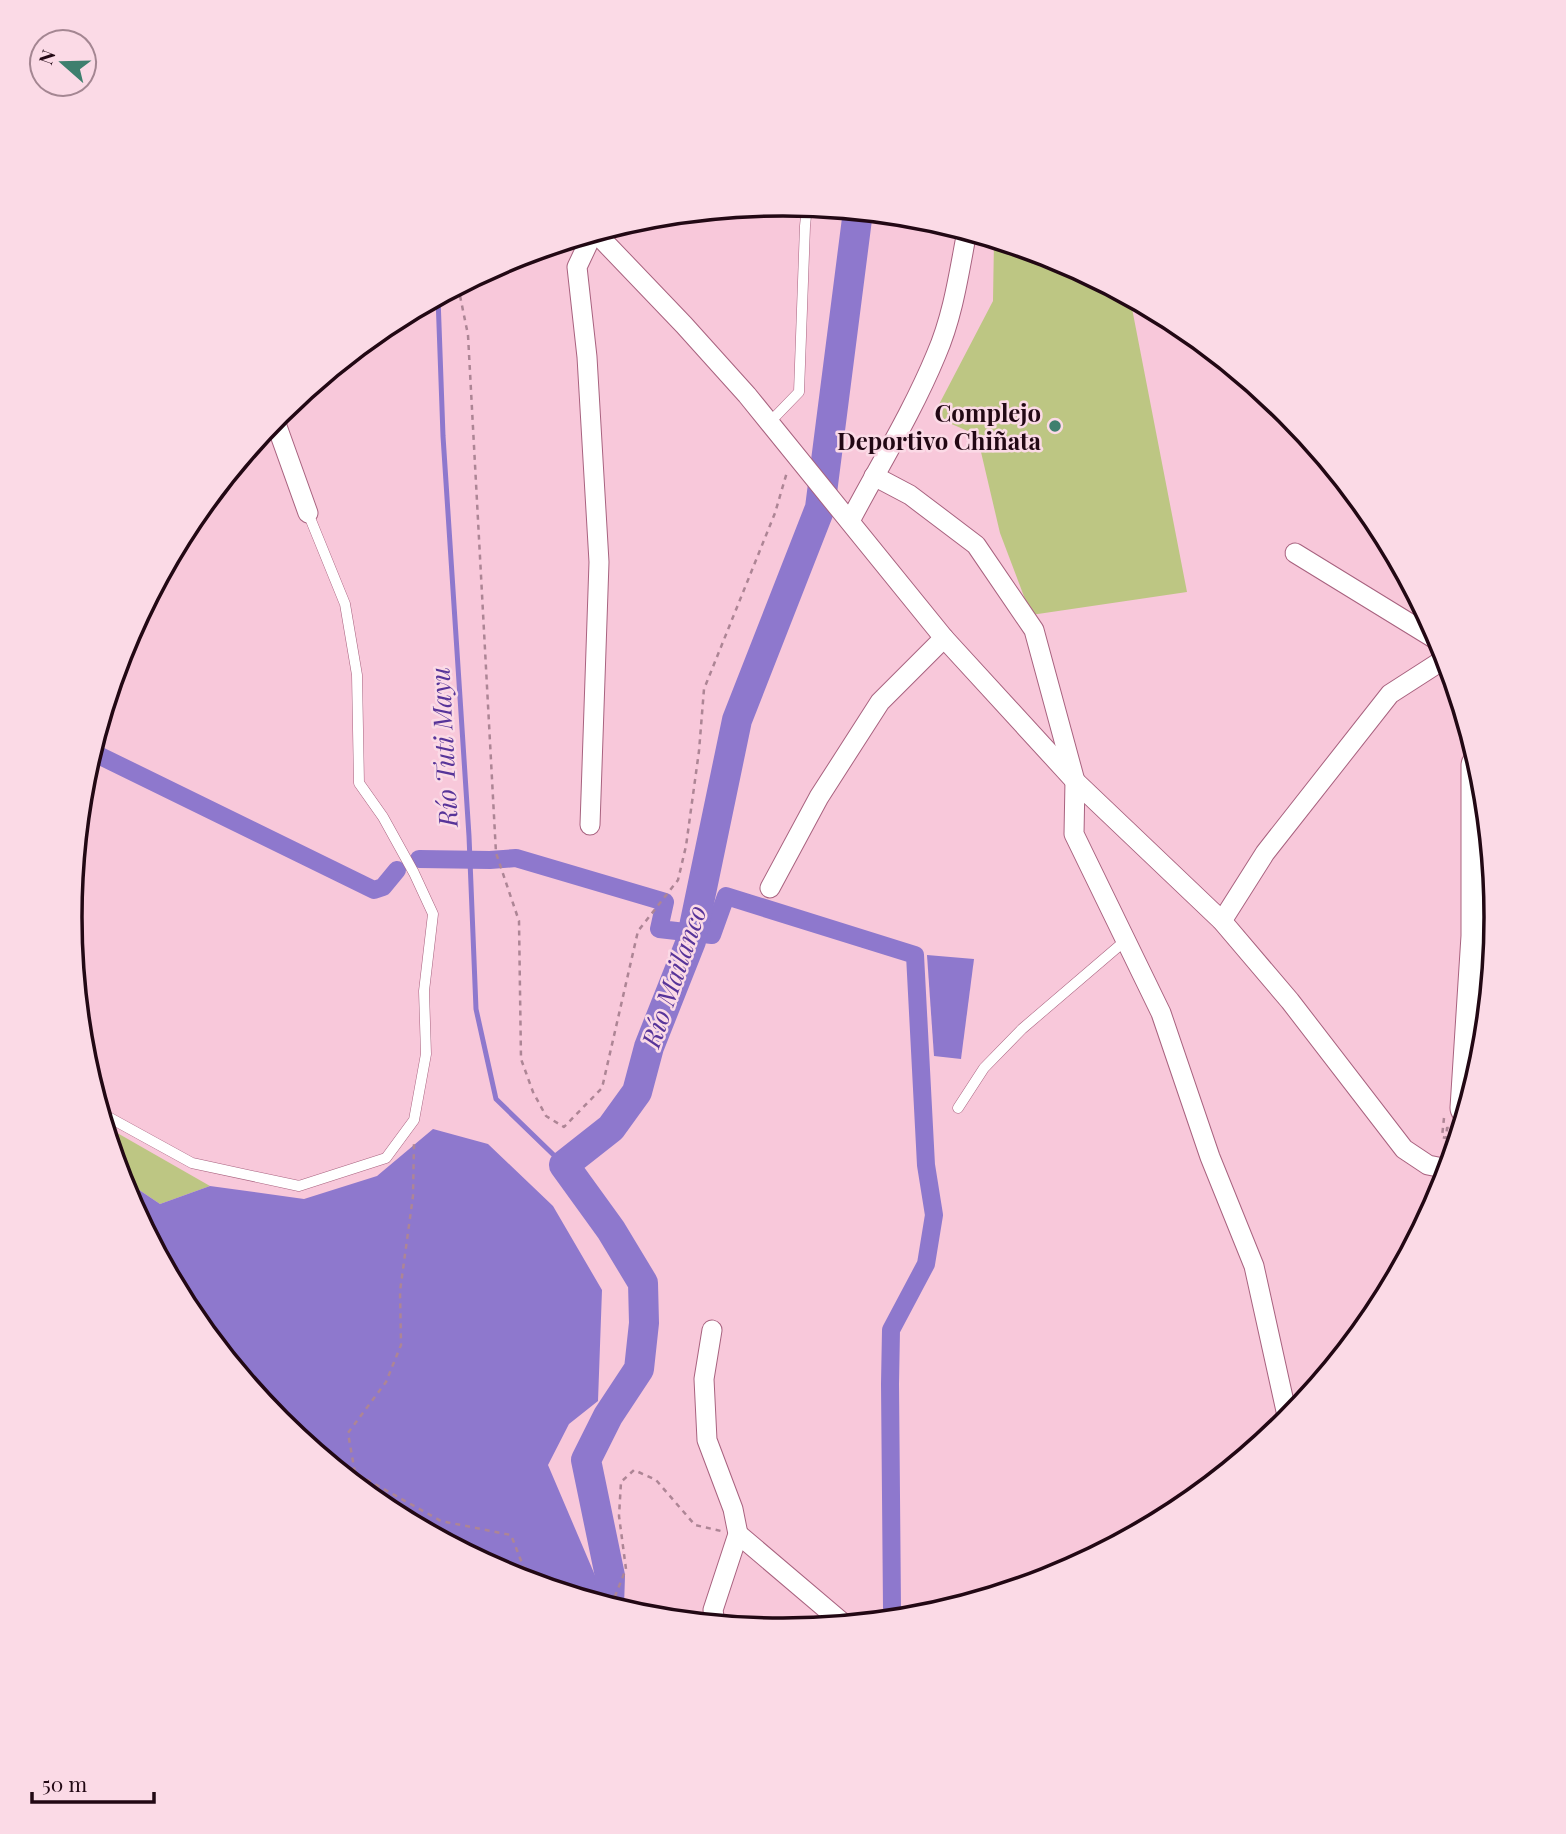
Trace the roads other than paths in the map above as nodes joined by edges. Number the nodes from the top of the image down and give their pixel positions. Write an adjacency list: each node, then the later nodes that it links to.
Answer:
1 (805, 217): 5 (lane)
2 (601, 240): 5 (street)
3 (965, 240): 7 (street)
4 (589, 244): 15 (street)
5 (769, 423): 9 (street)
6 (278, 430): 8 (street)
7 (874, 476): 9 (street); 14 (street)
8 (308, 513): 22 (lane)
9 (850, 521): 12 (street)
10 (1295, 553): 11 (street)
11 (1422, 631)
12 (944, 638): 14 (street); 17 (street)
13 (1436, 664): 18 (street)
14 (1075, 781): 18 (street); 19 (street)
15 (590, 825)
16 (1478, 826): 21 (highway)
17 (770, 888)
18 (1222, 921): 23 (street)
19 (1126, 940): 20 (lane); 25 (street)
20 (958, 1108)
21 (1453, 1117)
22 (112, 1119)
23 (1437, 1167)
24 (712, 1330): 26 (street)
25 (1285, 1406)
26 (738, 1534): 27 (street); 28 (street)
27 (714, 1614)
28 (834, 1616)

